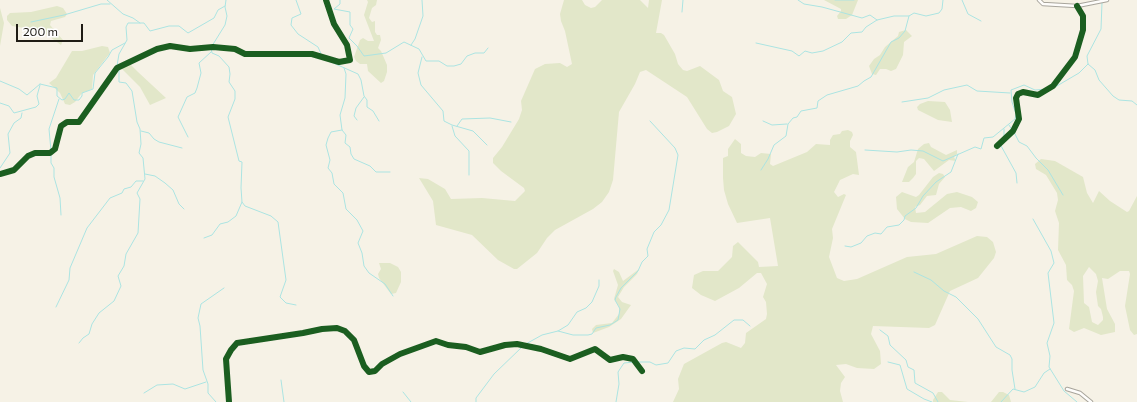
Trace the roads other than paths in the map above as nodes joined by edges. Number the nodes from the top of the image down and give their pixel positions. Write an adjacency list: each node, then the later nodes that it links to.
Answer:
1 (326, 0): 6 (street)
2 (1039, 0): 4 (street)
3 (1107, 0): 4 (street)
4 (1077, 6): 5 (street)
5 (997, 146)
6 (0, 174)
7 (642, 371): 9 (street)
8 (1067, 389): 10 (street)
9 (229, 402)
10 (1091, 402)

